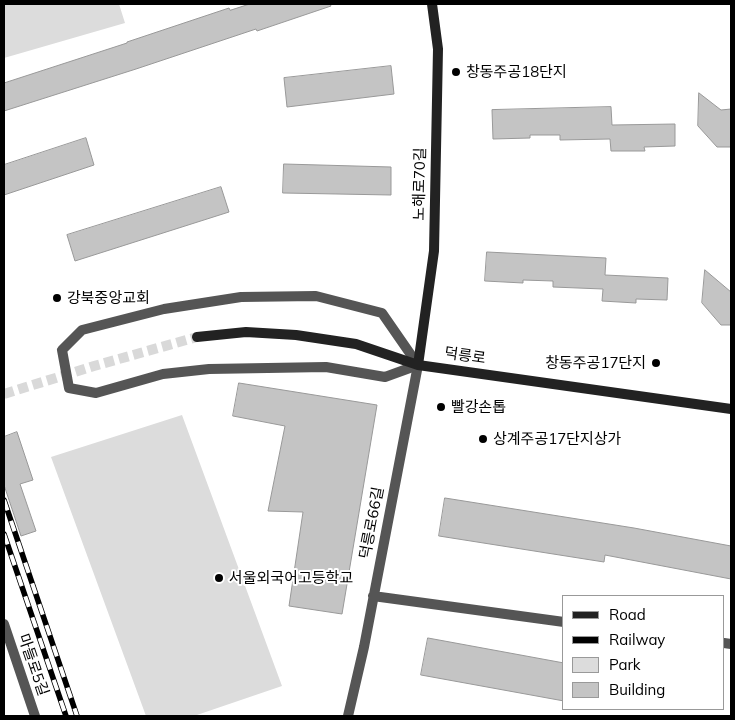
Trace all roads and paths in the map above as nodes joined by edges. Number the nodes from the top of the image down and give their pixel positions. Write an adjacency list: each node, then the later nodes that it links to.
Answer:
1 (432, 4): 3 (main road, 노해로70길)
2 (197, 337): 3 (main road, 덕릉로)
3 (418, 364): 3 (street); 4 (main road, 덕릉로); 5 (street, 덕릉로66길)
4 (731, 409)
5 (373, 596): 6 (street); 9 (street, 덕릉로66길)
6 (562, 622)
7 (4, 624): 8 (street, 마들로5길)
8 (35, 716)
9 (348, 716)

